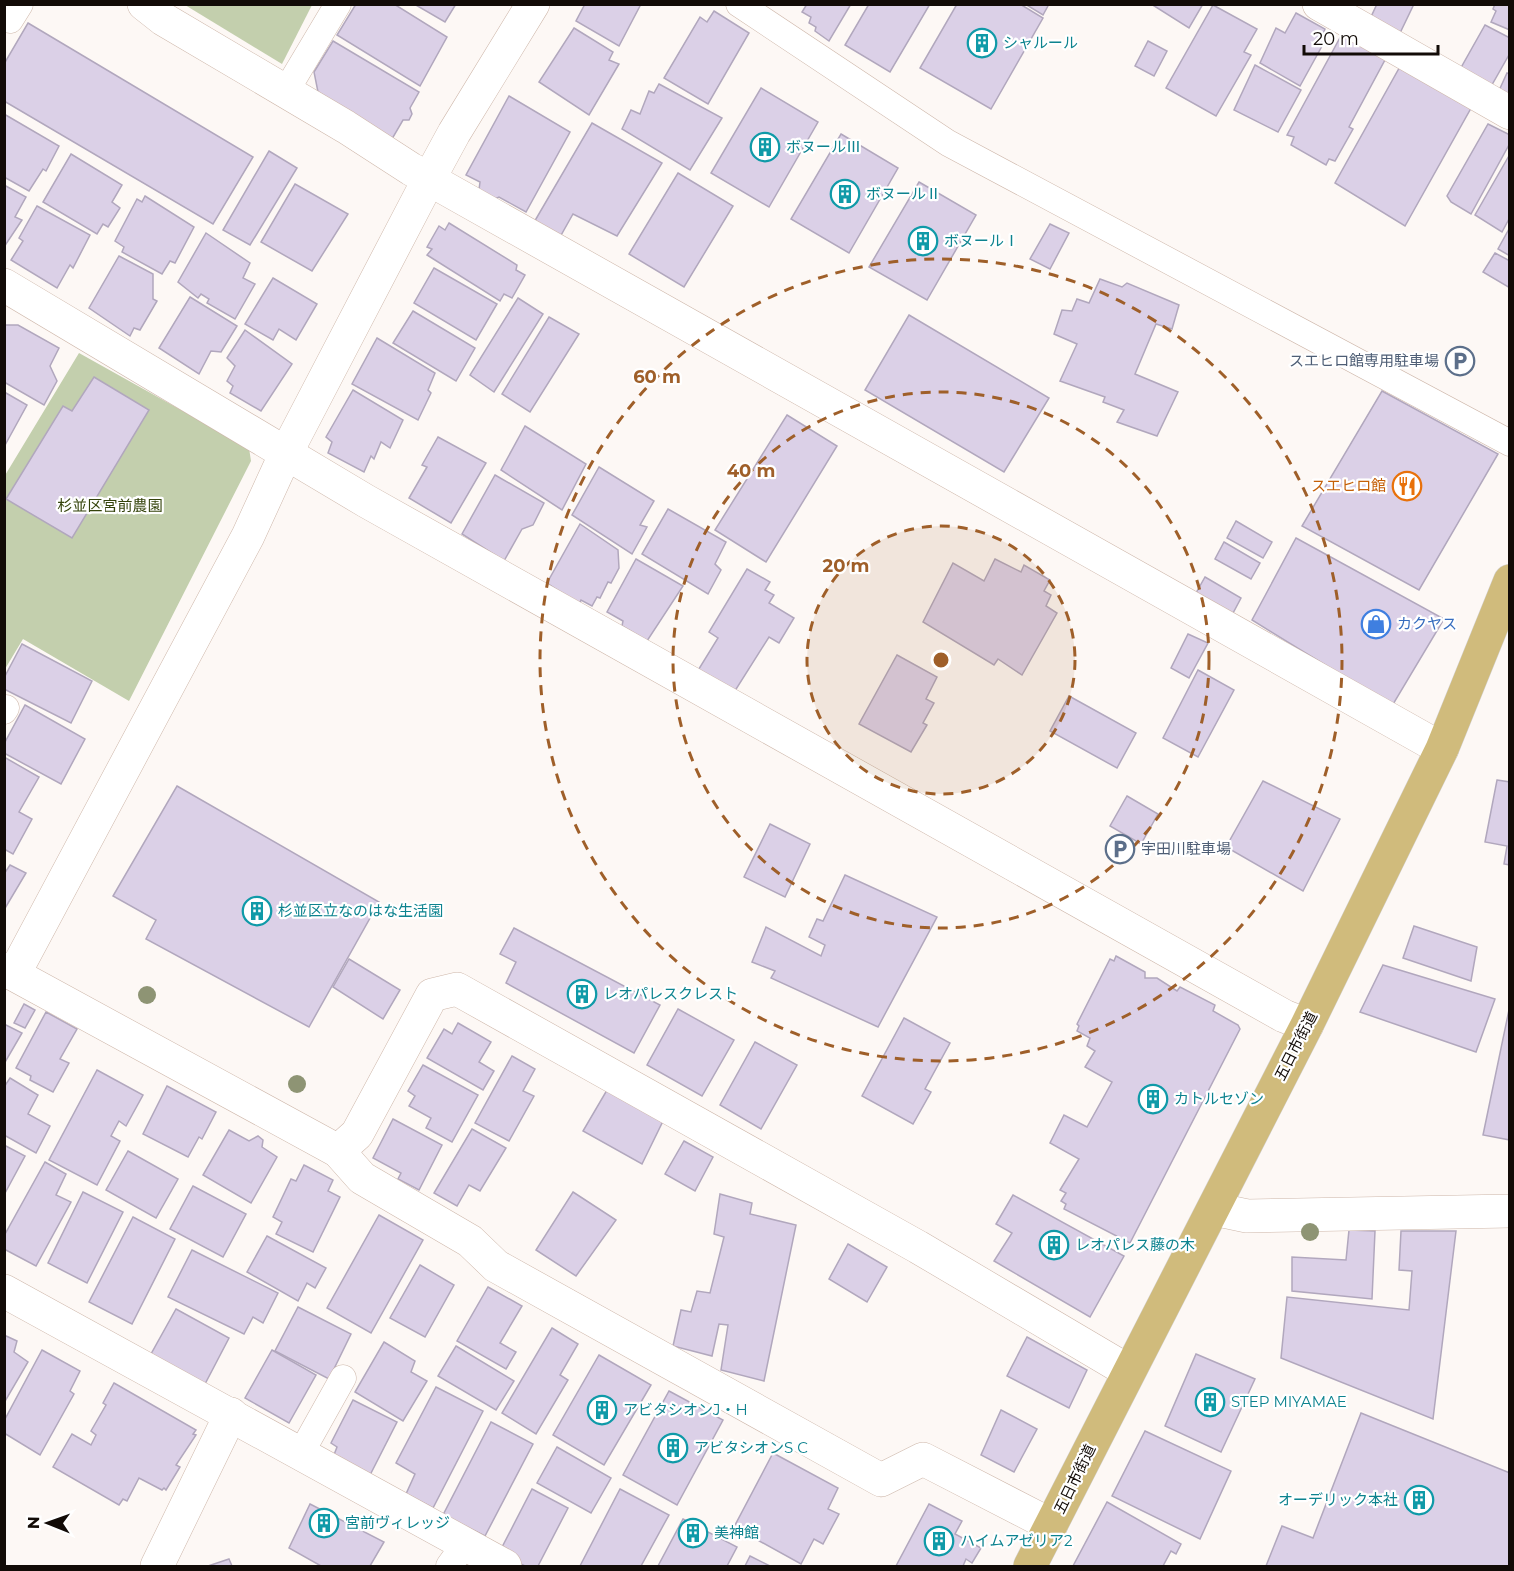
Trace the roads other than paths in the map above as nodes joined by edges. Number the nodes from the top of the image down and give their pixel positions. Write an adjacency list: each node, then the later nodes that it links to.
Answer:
1 (144, 4): 6 (street)
2 (338, 4): 6 (lane)
3 (533, 4): 8 (street)
4 (739, 4): 10 (lane)
5 (1319, 4): 7 (street)
6 (286, 91): 8 (street)
7 (1509, 112)
8 (429, 179): 11 (street); 13 (street)
9 (5, 286): 11 (street)
10 (1509, 443)
11 (286, 453): 14 (street); 15 (street)
12 (1509, 581): 13 (main road, 五日市街道)
13 (1442, 749): 15 (main road, 五日市街道)
14 (9, 972): 16 (street)
15 (1307, 1025): 17 (main road, 五日市街道)
16 (338, 1151): 20 (street); 24 (street)
17 (1214, 1209): 18 (street); 20 (main road, 五日市街道)
18 (1509, 1211)
19 (4, 1291): 22 (street)
20 (1128, 1371): 24 (main road, 五日市街道)
21 (343, 1378): 23 (lane)
22 (231, 1414): 23 (street); 26 (street)
23 (301, 1453): 25 (street)
24 (1052, 1525): 28 (main road, 五日市街道)
25 (457, 1555): 27 (street)
26 (157, 1566)
27 (505, 1566)
28 (1030, 1566)

